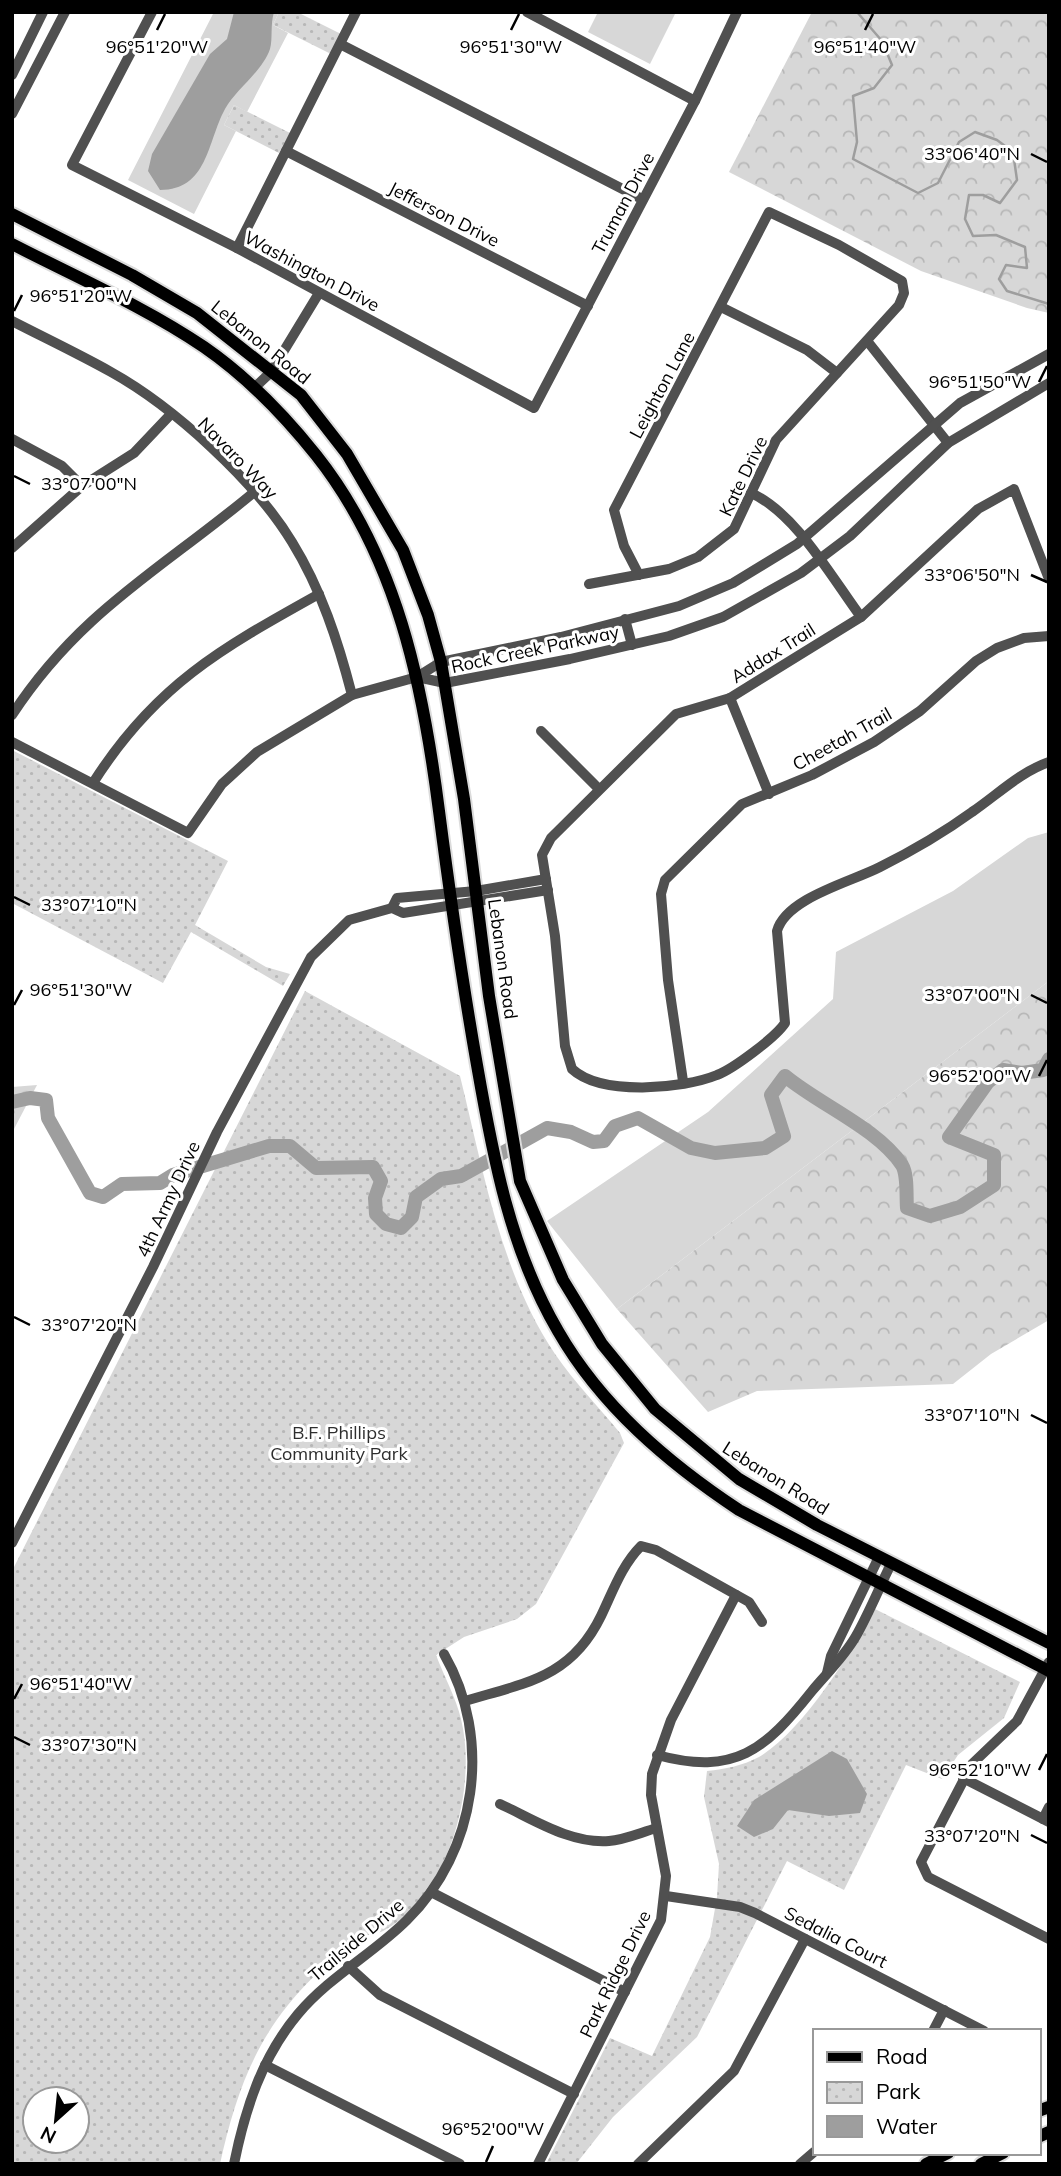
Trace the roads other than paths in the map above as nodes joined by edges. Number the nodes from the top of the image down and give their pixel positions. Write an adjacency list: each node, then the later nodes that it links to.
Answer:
1 (43, 12): 8 (street)
2 (65, 12): 10 (street)
3 (152, 12): 16 (street, Washington Drive)
4 (356, 12): 7 (street)
5 (737, 12): 9 (street, Truman Drive)
6 (533, 14): 9 (street)
7 (342, 45): 11 (street); 12 (street)
8 (12, 75)
9 (695, 101): 12 (street, Truman Drive)
10 (12, 114)
11 (286, 150): 16 (street); 18 (street, Jefferson Drive)
12 (642, 199): 18 (street, Truman Drive)
13 (769, 212): 19 (street, Leighton Lane); 21 (street, Kate Drive)
14 (12, 214): 23 (main road, Lebanon Road)
15 (12, 244): 26 (main road)
16 (236, 248): 17 (street, Washington Drive)
17 (319, 293): 23 (street); 27 (street, Washington Drive)
18 (588, 306): 27 (street, Truman Drive)
19 (721, 307): 24 (street); 40 (street, Leighton Lane)
20 (12, 321): 28 (street, Navaro Way)
21 (869, 342): 24 (street, Kate Drive); 29 (street)
22 (1049, 354): 29 (street, Rock Creek Parkway)
23 (271, 372): 26 (street); 32 (main road, Lebanon Road)
24 (837, 373): 36 (street, Kate Drive)
25 (1046, 384): 31 (street, Rock Creek Parkway)
26 (254, 388): 34 (main road)
27 (534, 408)
28 (171, 414): 33 (street); 35 (street, Navaro Way)
29 (935, 425): 31 (street); 37 (street, Rock Creek Parkway)
30 (12, 439): 33 (street)
31 (948, 443): 39 (street, Rock Creek Parkway)
32 (362, 479): 34 (main road); 48 (main road, Lebanon Road)
33 (82, 486): 38 (street)
34 (341, 492): 49 (main road)
35 (253, 493): 43 (street, Navaro Way); 53 (street)
36 (751, 493): 37 (street); 40 (street, Kate Drive)
37 (803, 539): 39 (street); 45 (street, Rock Creek Parkway)
38 (12, 548)
39 (819, 560): 44 (street); 47 (street, Rock Creek Parkway)
40 (639, 575): 42 (street, Kate Drive)
41 (1049, 579): 44 (street, Addax Trail)
42 (589, 584)
43 (319, 594): 51 (street, Navaro Way); 57 (street)
44 (861, 617): 52 (street, Addax Trail)
45 (625, 619): 47 (street); 48 (street, Rock Creek Parkway)
46 (1049, 636): 59 (street, Cheetah Trail)
47 (632, 645): 50 (street, Rock Creek Parkway)
48 (441, 663): 49 (street, Rock Creek Parkway); 50 (main road, Lebanon Road)
49 (417, 677): 50 (street, Rock Creek Parkway); 51 (street); 63 (main road)
50 (445, 683): 62 (main road, Lebanon Road)
51 (352, 695): 57 (street)
52 (730, 698): 58 (street, Addax Trail); 59 (street)
53 (12, 715)
54 (541, 731): 58 (street)
55 (12, 742): 57 (street)
56 (1049, 762): 64 (street)
57 (93, 783)
58 (598, 788): 60 (street, Addax Trail)
59 (768, 794): 64 (street, Cheetah Trail)
60 (547, 878): 61 (street, Addax Trail); 62 (street, 4th Army Drive)
61 (548, 890): 62 (street, 4th Army Drive); 64 (street, Addax Trail)
62 (476, 895): 63 (street, 4th Army Drive); 65 (main road, Lebanon Road)
63 (451, 900): 66 (main road); 67 (street, 4th Army Drive)
64 (683, 1081)
65 (739, 1479): 66 (main road); 68 (main road, Lebanon Road)
66 (722, 1499): 70 (main road)
67 (12, 1543)
68 (878, 1557): 69 (main road, Lebanon Road); 70 (street)
69 (891, 1564): 71 (street); 74 (main road, Lebanon Road)
70 (868, 1578): 71 (main road); 77 (street)
71 (881, 1585): 76 (main road); 77 (street)
72 (736, 1595): 73 (street); 78 (street); 79 (street, Park Ridge Drive)
73 (761, 1622)
74 (1049, 1643)
75 (444, 1654): 78 (street, Trailside Drive)
76 (1048, 1667): 80 (street)
77 (826, 1674): 79 (street)
78 (465, 1701): 85 (street, Trailside Drive)
79 (657, 1755): 84 (street, Park Ridge Drive)
80 (963, 1778): 83 (street); 88 (street)
81 (500, 1804): 84 (street)
82 (1049, 1807): 83 (street)
83 (1046, 1820)
84 (657, 1828): 86 (street, Park Ridge Drive)
85 (431, 1892): 89 (street, Trailside Drive); 90 (street)
86 (666, 1896): 87 (street, Sedalia Court); 90 (street, Park Ridge Drive)
87 (805, 1938): 91 (street, Sedalia Court); 101 (street)
88 (1049, 1939)
89 (348, 1966): 94 (street, Trailside Drive); 95 (street)
90 (625, 1992): 95 (street, Park Ridge Drive)
91 (944, 2010): 92 (street); 93 (street, Sedalia Court)
92 (934, 2029)
93 (980, 2029)
94 (265, 2065): 98 (street, Trailside Drive); 99 (street)
95 (574, 2094): 100 (street, Park Ridge Drive)
96 (944, 2155): 102 (main road)
97 (999, 2155): 103 (main road)
98 (233, 2164)
99 (460, 2164)
100 (538, 2164)
101 (639, 2164)
102 (926, 2164)
103 (981, 2164)

